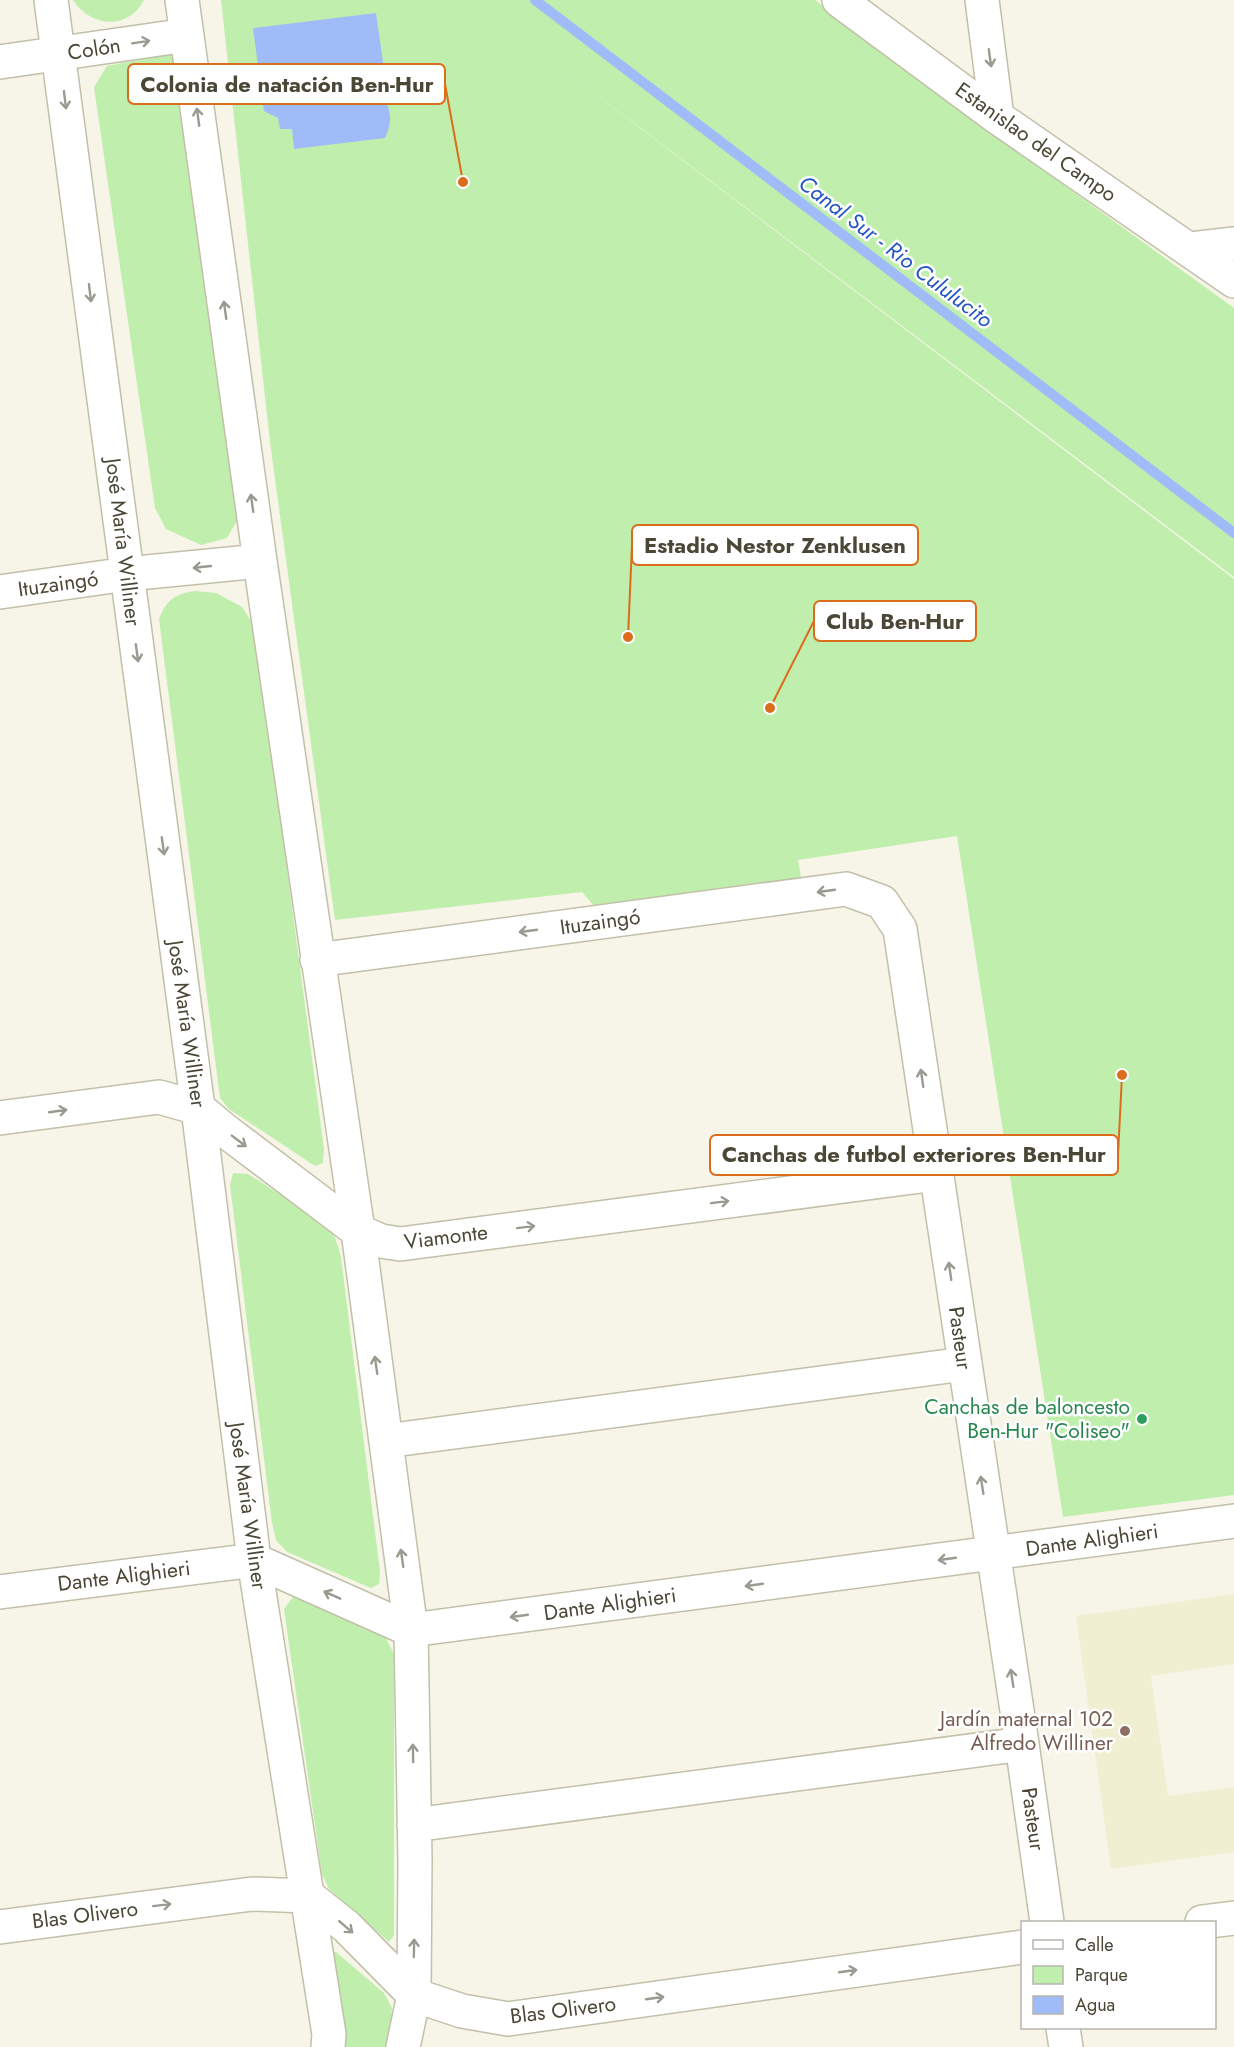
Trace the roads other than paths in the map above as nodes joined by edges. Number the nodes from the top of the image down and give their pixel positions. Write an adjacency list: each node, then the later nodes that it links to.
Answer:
1 (51, 0): 6 (street, José María Williner)
2 (182, 0): 5 (street)
3 (840, 0): 8 (street, Estanislao del Campo)
4 (982, 0): 8 (street, one-way to 8)
5 (187, 35): 6 (street, Colón, one-way to 5); 12 (street, one-way to 5)
6 (59, 54): 7 (street, Colón); 13 (street, José María Williner, one-way to 13)
7 (0, 62)
8 (998, 117): 10 (street, Estanislao del Campo)
9 (1234, 244): 10 (street)
10 (1191, 249): 11 (street, Estanislao del Campo)
11 (1234, 281)
12 (260, 561): 13 (street, Ituzaingó, one-way to 13); 16 (street)
13 (127, 574): 14 (street, Ituzaingó); 17 (street, José María Williner, one-way to 17)
14 (0, 592)
15 (882, 902): 16 (street, Ituzaingó, one-way to 16); 19 (street, Pasteur, one-way to 15)
16 (317, 960): 20 (street)
17 (198, 1108): 18 (street, Viamonte, one-way to 17); 20 (street, Viamonte, one-way to 20); 25 (street, José María Williner)
18 (0, 1118)
19 (936, 1174): 20 (street, Viamonte, one-way to 19); 21 (street, Pasteur, one-way to 19)
20 (358, 1231): 22 (street, one-way to 20)
21 (964, 1364): 22 (street); 24 (street, Pasteur, one-way to 21)
22 (386, 1441): 27 (street, one-way to 22)
23 (1234, 1521): 24 (street, Dante Alighieri)
24 (993, 1553): 27 (street, Dante Alighieri, one-way to 27); 28 (street, Pasteur, one-way to 24)
25 (254, 1560): 26 (street, Dante Alighieri); 27 (street, one-way to 25); 30 (street, José María Williner)
26 (0, 1592)
27 (411, 1630): 29 (street, one-way to 27)
28 (1022, 1744): 29 (street); 32 (street, Pasteur)
29 (414, 1825): 36 (street, one-way to 29)
30 (308, 1896): 34 (street, Blas Olivero, one-way to 30); 36 (street, Blas Olivero, one-way to 36); 38 (street, José María Williner)
31 (1234, 1918): 33 (street)
32 (1047, 1921)
33 (1215, 1921)
34 (0, 1927)
35 (1021, 1947): 36 (street, Blas Olivero, one-way to 35)
36 (414, 1995): 39 (street)
37 (1063, 2029): 40 (street)
38 (328, 2047)
39 (403, 2047)
40 (1066, 2047)

